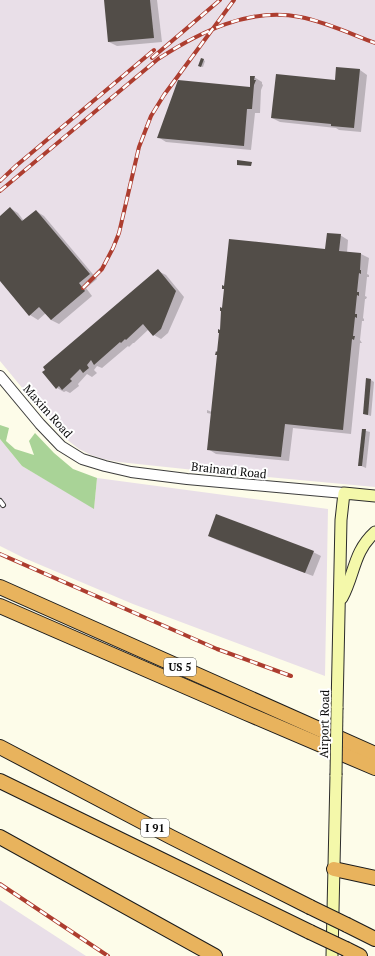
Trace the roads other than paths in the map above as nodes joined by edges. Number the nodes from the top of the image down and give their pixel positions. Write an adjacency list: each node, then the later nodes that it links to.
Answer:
1 (0, 376): 2 (street, Maxim Road)
2 (82, 459): 3 (street, Brainard Road)
3 (344, 494): 4 (main road, Brainard Road); 9 (main road, Airport Road)
4 (375, 496)
5 (0, 501): 6 (lane)
6 (3, 505)
7 (375, 532): 9 (main road)
8 (0, 587): 13 (highway, US 5)
9 (340, 602): 20 (main road, Airport Road, bridge)
10 (0, 606): 11 (highway, US 5)
11 (246, 713): 14 (highway, US 5); 15 (highway)
12 (0, 747): 22 (highway, I 91, bridge)
13 (375, 752)
14 (375, 768)
15 (375, 774)
16 (0, 778): 18 (highway)
17 (0, 781): 18 (highway, I 91)
18 (18, 789): 23 (highway, I 91, bridge)
19 (0, 837): 24 (highway)
20 (334, 869): 21 (highway); 25 (main road, Airport Road)
21 (375, 878)
22 (375, 938)
23 (343, 953): 26 (highway, I 91)
24 (215, 956)
25 (332, 956)
26 (360, 956)

